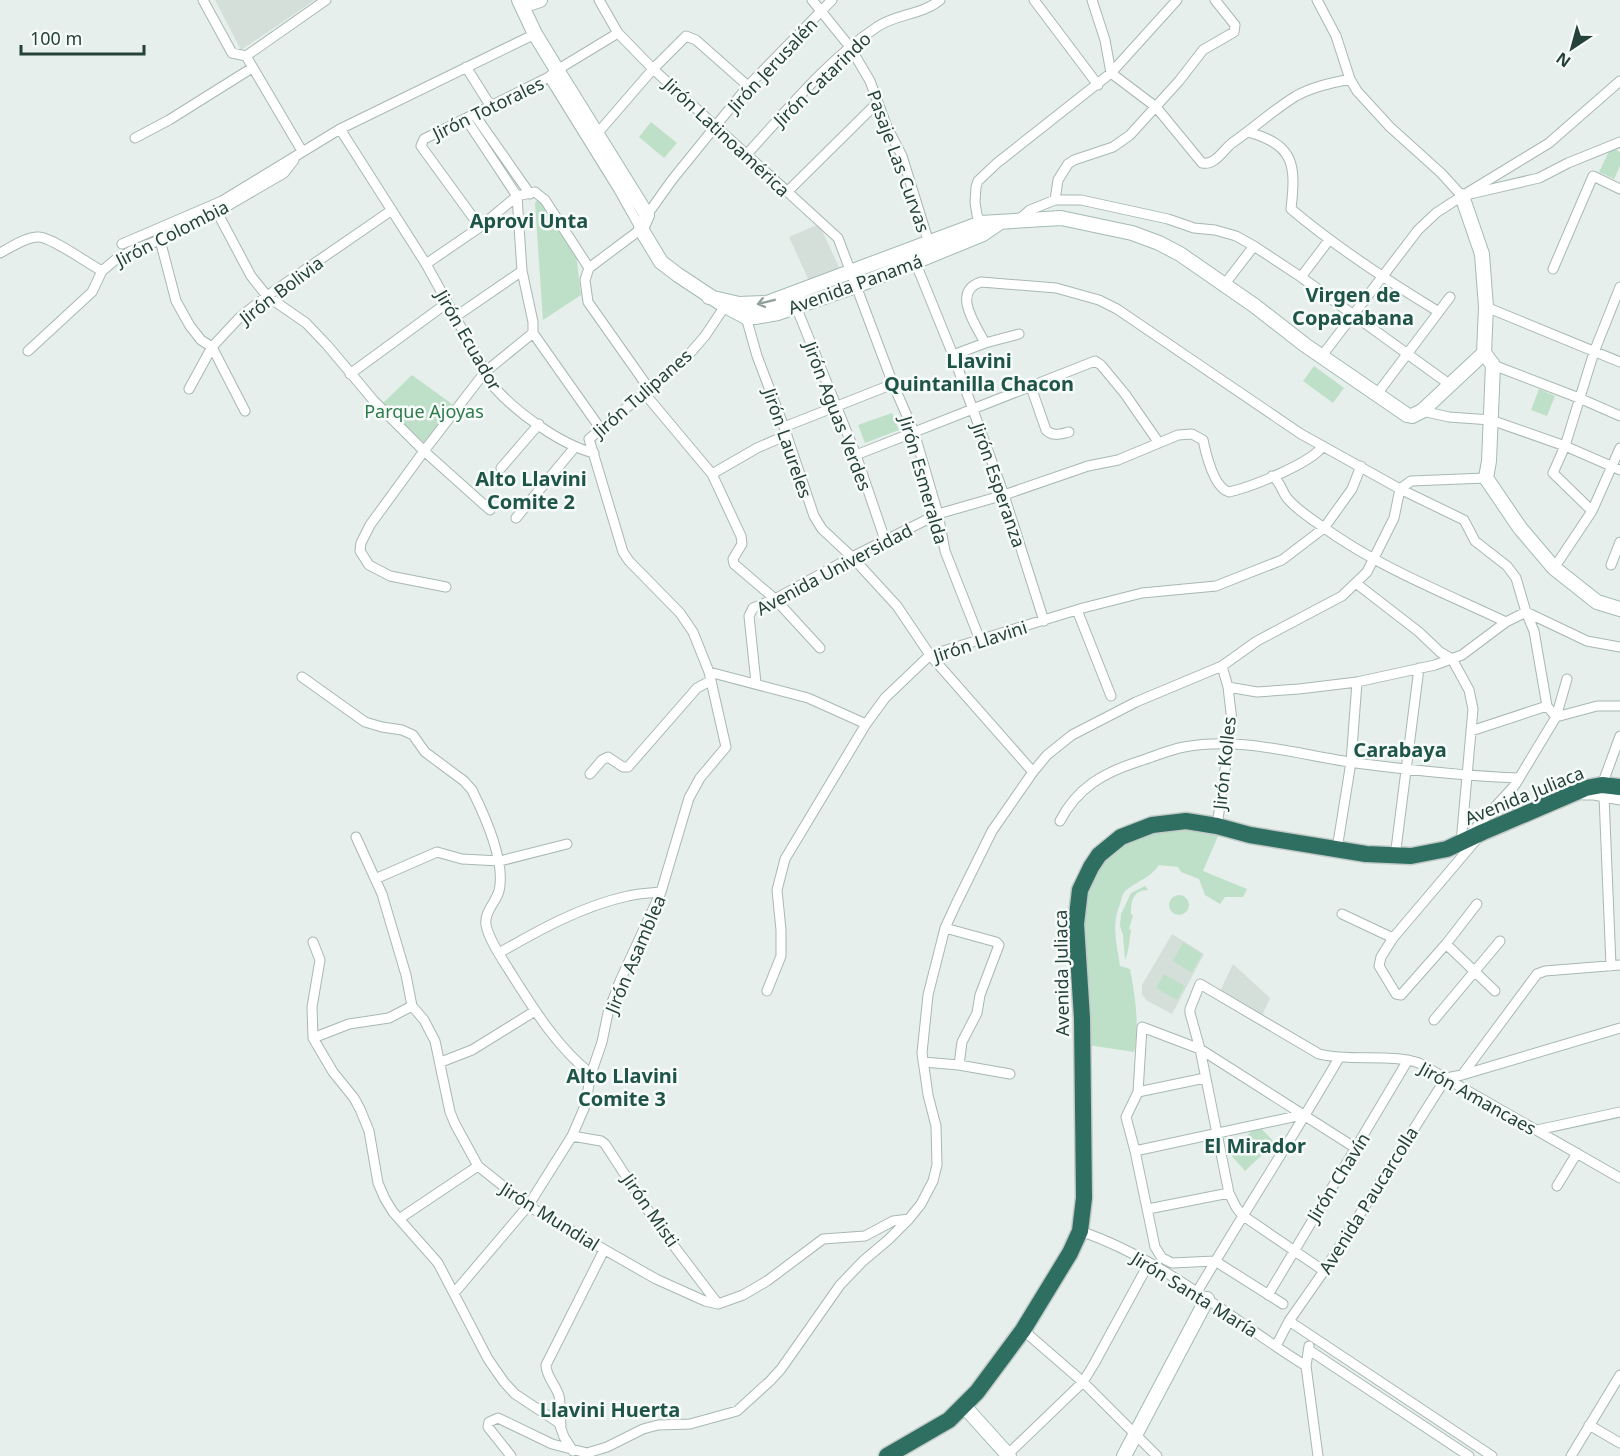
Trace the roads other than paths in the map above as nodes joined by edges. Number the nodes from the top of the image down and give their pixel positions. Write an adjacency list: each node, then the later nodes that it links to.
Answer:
1 (203, 0): 18 (street)
2 (326, 0): 18 (street)
3 (540, 0): 13 (street)
4 (600, 0): 15 (street, Jirón Latinoamérica)
5 (812, 0): 14 (street, Pasaje Las Curvas)
6 (832, 0): 14 (street, Jirón Jerusalén)
7 (940, 0): 17 (street, Jirón Catarindo)
8 (1034, 0): 26 (street)
9 (1092, 0): 22 (street)
10 (1177, 0): 22 (street)
11 (1215, 0): 30 (street)
12 (1317, 0): 24 (street)
13 (521, 3): 16 (street, Avenida Panamá)
14 (821, 12): 17 (street, Pasaje Las Curvas); 27 (street, Jirón Jerusalén)
15 (618, 33): 21 (street, Jirón Latinoamérica); 23 (street, Jirón Totorales)
16 (535, 34): 19 (street, Jirón Colombia); 23 (street, Avenida Panamá)
17 (850, 47): 28 (street, Pasaje Las Curvas); 39 (street, Jirón Catarindo)
18 (246, 56): 20 (street)
19 (466, 67): 29 (street); 33 (street, Jirón Colombia)
20 (252, 68): 36 (street); 38 (street)
21 (653, 69): 27 (street); 32 (street, Jirón Latinoamérica); 35 (street)
22 (1111, 73): 26 (street); 30 (street)
23 (553, 74): 29 (street, Jirón Totorales); 35 (street, Avenida Panamá); 53 (street, Avenida Panamá)
24 (1350, 79): 34 (street); 44 (street)
25 (1620, 81): 44 (street)
26 (1098, 85): 51 (street)
27 (748, 86): 32 (street, Jirón Jerusalén)
28 (877, 103): 41 (street); 56 (street, Pasaje Las Curvas)
29 (490, 105): 31 (street, Jirón Totorales)
30 (1156, 107): 34 (street); 45 (street)
31 (470, 116): 42 (street); 43 (street); 52 (street, Jirón Totorales)
32 (717, 126): 39 (street, Jirón Latinoamérica); 48 (street, Jirón Jerusalén)
33 (340, 129): 38 (street, Jirón Colombia); 46 (street, Jirón Ecuador)
34 (1248, 132): 55 (street)
35 (596, 135): 48 (street, Avenida Panamá)
36 (135, 138)
37 (1620, 142): 44 (street)
38 (302, 151): 47 (street, Jirón Colombia); 57 (street, Jirón Colombia)
39 (746, 155): 41 (street, Jirón Latinoamérica)
40 (1620, 189): 63 (street)
41 (787, 192): 68 (street, Jirón Latinoamérica)
42 (530, 194): 43 (street); 62 (street)
43 (517, 196): 52 (street); 65 (street)
44 (1462, 196): 67 (street); 79 (street)
45 (1055, 200): 49 (street); 58 (street)
46 (392, 210): 61 (street, Jirón Ecuador); 72 (street, Jirón Bolivia)
47 (217, 212): 54 (street, Jirón Colombia); 72 (street)
48 (648, 215): 53 (street)
49 (1016, 222): 50 (street, Avenida Panamá); 69 (street, Avenida Panamá)
50 (999, 223): 51 (street, Avenida Panamá); 60 (street, Avenida Panamá)
51 (981, 224): 56 (street, Avenida Panamá)
52 (480, 227): 61 (street)
53 (641, 229): 62 (street); 73 (street, Avenida Panamá)
54 (160, 240): 64 (street, Jirón Colombia); 87 (street)
55 (1329, 240): 66 (street); 67 (street)
56 (930, 243): 60 (street, Avenida Panamá)
57 (122, 244)
58 (1254, 246): 66 (street); 69 (street)
59 (0, 254): 64 (street)
60 (914, 256): 68 (street, Avenida Panamá); 92 (street, Jirón Esperanza)
61 (426, 264): 75 (street, Jirón Ecuador)
62 (589, 268): 102 (street)
63 (1553, 269)
64 (102, 271): 88 (street, Jirón Colombia)
65 (522, 272): 82 (street); 84 (street)
66 (1301, 277): 81 (street)
67 (1382, 277): 80 (street); 81 (street)
68 (854, 279): 71 (street, Avenida Panamá); 78 (street, Avenida Panamá); 98 (street, Jirón Esmeralda)
69 (1224, 285): 93 (street, Avenida Panamá)
70 (1620, 287): 76 (street)
71 (796, 292): 73 (street, Avenida Panamá, one-way to 73); 78 (street, Jirón Aguas Verdes)
72 (267, 296): 87 (street, Jirón Bolivia); 97 (street)
73 (709, 297): 77 (street, Avenida Panamá)
74 (1450, 297): 80 (street)
75 (447, 303): 82 (street, Jirón Ecuador); 97 (street)
76 (1616, 305): 89 (street)
77 (725, 306): 83 (street, Avenida Panamá); 102 (street, Jirón Tulipanes)
78 (795, 307): 83 (street, Avenida Panamá); 105 (street, Jirón Aguas Verdes)
79 (1486, 307): 89 (street); 90 (street)
80 (1439, 312): 91 (street)
81 (1354, 315): 91 (street); 93 (street)
82 (455, 317): 96 (street, Jirón Ecuador)
83 (746, 317): 113 (street, Jirón Laureles)
84 (533, 333): 96 (street); 112 (street)
85 (1019, 334): 86 (street)
86 (985, 343): 92 (street); 117 (street)
87 (212, 347): 101 (street, Jirón Bolivia); 107 (street)
88 (28, 351)
89 (1594, 352): 94 (street); 104 (street)
90 (1484, 353): 95 (street); 99 (street)
91 (1408, 354): 99 (street); 103 (street)
92 (952, 355): 106 (street, Jirón Esperanza)
93 (1321, 357): 103 (street, Avenida Panamá)
94 (1620, 362)
95 (1493, 365): 104 (street); 110 (street)
96 (485, 372): 111 (street, Jirón Ecuador); 121 (street)
97 (350, 374): 121 (street)
98 (893, 384): 105 (street); 114 (street, Jirón Esmeralda)
99 (1449, 384): 108 (street)
100 (1031, 387): 106 (street); 115 (street); 116 (street)
101 (189, 389)
102 (647, 392): 112 (street, Jirón Tulipanes); 127 (street)
103 (1377, 394): 108 (street, Avenida Panamá)
104 (1579, 398): 109 (street); 118 (street)
105 (837, 405): 113 (street); 123 (street, Jirón Aguas Verdes)
106 (972, 410): 114 (street); 131 (street, Jirón Esperanza)
107 (245, 411)
108 (1422, 411): 110 (street)
109 (1620, 416)
110 (1491, 420): 118 (street); 129 (street)
111 (539, 424): 119 (street, Jirón Ecuador); 125 (street)
112 (600, 428): 122 (street, Jirón Tulipanes)
113 (785, 431): 127 (street); 139 (street, Jirón Laureles)
114 (914, 432): 123 (street); 134 (street, Jirón Esmeralda)
115 (1069, 432)
116 (1159, 443): 128 (street, Avenida Universidad); 131 (street, Avenida Universidad)
117 (1323, 446): 124 (street); 128 (street)
118 (1565, 446): 126 (street); 133 (street)
119 (575, 447): 122 (street, Jirón Ecuador); 135 (street, Jirón Tulipanes)
120 (1620, 448): 126 (street)
121 (424, 451): 132 (street); 144 (street)
122 (594, 453): 158 (street)
123 (856, 455): 137 (street, Jirón Aguas Verdes)
124 (1360, 466): 130 (street); 136 (street, Jirón Llavini)
125 (501, 468)
126 (1616, 468): 133 (street)
127 (712, 474): 145 (street)
128 (1272, 477): 136 (street)
129 (1486, 478): 130 (street); 142 (street)
130 (1400, 489): 140 (street); 148 (street)
131 (1005, 495): 134 (street, Avenida Universidad); 149 (street, Jirón Esperanza)
132 (490, 510)
133 (1592, 511): 142 (street)
134 (938, 514): 137 (street, Avenida Universidad); 151 (street, Jirón Esmeralda)
135 (516, 518)
136 (1324, 528): 140 (street); 147 (street, Jirón Llavini)
137 (885, 540): 139 (street, Avenida Universidad)
138 (1620, 542): 141 (street)
139 (852, 557): 145 (street, Avenida Universidad); 154 (street, Jirón Laureles)
140 (1374, 559): 143 (street); 150 (street)
141 (1611, 565)
142 (1554, 568): 146 (street)
143 (1357, 584): 155 (street); 156 (street)
144 (446, 587)
145 (776, 599): 153 (street); 162 (street, Avenida Universidad)
146 (1620, 609)
147 (1077, 610): 149 (street, Jirón Llavini); 164 (street)
148 (1526, 612): 150 (street); 152 (street); 165 (street)
149 (1044, 621): 151 (street, Jirón Llavini)
150 (1506, 621): 155 (street)
151 (980, 640): 154 (street, Jirón Llavini)
152 (1620, 647)
153 (820, 648)
154 (930, 655): 168 (street, Jirón Llavini); 174 (street, Jirón Laureles)
155 (1452, 659): 157 (street); 169 (street)
156 (1222, 666): 163 (street, Jirón Kolles); 174 (street)
157 (1419, 668): 161 (street); 173 (street)
158 (710, 676): 162 (street); 175 (street); 191 (street, Jirón Asamblea)
159 (302, 677): 189 (street)
160 (1567, 679): 167 (street)
161 (1357, 681): 163 (street); 172 (street)
162 (756, 683): 168 (street)
163 (1227, 687): 171 (street, Jirón Kolles)
164 (1111, 696)
165 (1547, 706): 167 (street); 169 (street)
166 (1620, 706): 167 (street)
167 (1556, 717): 177 (street)
168 (866, 724): 202 (street, Jirón Llavini)
169 (1471, 731): 176 (street)
170 (1620, 736): 179 (street)
171 (1230, 742): 172 (street); 181 (street); 182 (street, Jirón Kolles)
172 (1351, 762): 173 (street); 187 (street)
173 (1407, 770): 176 (street); 188 (street)
174 (1033, 772): 194 (street)
175 (590, 774)
176 (1468, 776): 177 (street); 185 (street)
177 (1519, 778): 185 (street)
178 (1620, 787): 179 (highway, Avenida Juliaca)
179 (1603, 791): 180 (street); 183 (highway, Avenida Juliaca); 200 (street)
180 (1620, 800)
181 (1060, 821)
182 (1217, 826): 187 (highway, Avenida Juliaca); 238 (highway, Avenida Juliaca)
183 (1483, 832): 185 (highway, Avenida Juliaca); 195 (street)
184 (356, 837): 190 (street, Jirón Mundial)
185 (1461, 843): 188 (highway, Avenida Juliaca)
186 (567, 844): 189 (street)
187 (1337, 849): 188 (highway, Avenida Juliaca)
188 (1395, 856)
189 (500, 861): 190 (street); 199 (street)
190 (375, 879): 204 (street, Jirón Mundial)
191 (661, 892): 199 (street); 215 (street, Jirón Asamblea)
192 (1477, 904): 198 (street)
193 (1342, 914): 195 (street)
194 (945, 928): 213 (street); 214 (street)
195 (1393, 938): 198 (street)
196 (1500, 941): 201 (street)
197 (313, 942): 208 (street)
198 (1446, 944): 201 (street)
199 (499, 953): 205 (street)
200 (1615, 965): 217 (street)
201 (1476, 971): 203 (street); 206 (street)
202 (767, 991)
203 (1495, 991)
204 (412, 1006): 208 (street); 212 (street, Jirón Mundial)
205 (535, 1011): 212 (street); 215 (street)
206 (1434, 1020)
207 (1620, 1028): 217 (street)
208 (313, 1038): 236 (street)
209 (1200, 1049): 210 (street, Jirón Amancaes); 218 (street); 220 (street); 222 (street)
210 (1339, 1058): 211 (street, Jirón Amancaes); 222 (street)
211 (1408, 1060): 219 (street, Jirón Amancaes); 226 (street, Jirón Chavín)
212 (441, 1062): 229 (street, Jirón Mundial)
213 (923, 1062): 214 (street); 237 (street)
214 (959, 1065): 216 (street)
215 (591, 1074): 225 (street, Jirón Asamblea)
216 (1010, 1074)
217 (1462, 1075): 219 (street)
218 (1205, 1078): 220 (street); 224 (street)
219 (1446, 1078): 223 (street, Jirón Amancaes); 243 (street, Avenida Paucarcolla)
220 (1138, 1092): 227 (street)
221 (1620, 1112): 223 (street)
222 (1304, 1116): 224 (street); 226 (street); 235 (street)
223 (1537, 1130): 228 (street, Jirón Amancaes)
224 (1216, 1132): 227 (street); 232 (street)
225 (572, 1136): 233 (street, Jirón Asamblea); 247 (street, Jirón Misti)
226 (1357, 1149): 240 (street, Jirón Chavín)
227 (1135, 1151): 234 (street)
228 (1577, 1153): 230 (street, Jirón Amancaes); 231 (street)
229 (478, 1166): 233 (street, Jirón Mundial); 236 (street)
230 (1620, 1178)
231 (1557, 1186)
232 (1229, 1193): 234 (street); 235 (street)
233 (528, 1206): 239 (street, Jirón Mundial); 244 (street, Jirón Asamblea)
234 (1148, 1209): 241 (street)
235 (1242, 1215): 240 (street); 241 (street)
236 (399, 1219): 244 (street)
237 (909, 1219): 247 (street); 262 (street)
238 (1080, 1231): 242 (street, Jirón Santa María); 250 (highway, Avenida Juliaca)
239 (604, 1250): 247 (street, Jirón Mundial); 259 (street)
240 (1293, 1250): 243 (street); 246 (street, Jirón Chavín)
241 (1215, 1261): 245 (street); 246 (street)
242 (1149, 1263): 245 (street, Jirón Santa María); 256 (street)
243 (1324, 1271): 249 (street, Avenida Paucarcolla)
244 (454, 1292): 259 (street)
245 (1202, 1295): 252 (street, Jirón Santa María); 260 (street)
246 (1268, 1295): 248 (street)
247 (718, 1304)
248 (1282, 1304)
249 (1289, 1321): 251 (street); 252 (street, Avenida Paucarcolla)
250 (1023, 1330): 256 (street); 257 (highway, Avenida Juliaca)
251 (1310, 1337): 253 (street); 270 (street)
252 (1276, 1346): 254 (street, Jirón Santa María)
253 (1309, 1350): 254 (street); 269 (street)
254 (1306, 1366): 268 (street)
255 (1620, 1375): 258 (street)
256 (1083, 1382): 260 (street); 265 (street)
257 (964, 1406): 264 (highway, Avenida Juliaca); 265 (street)
258 (1589, 1425): 261 (street); 271 (street)
259 (561, 1426): 262 (street)
260 (1135, 1434): 266 (street); 267 (street)
261 (1620, 1443)
262 (573, 1451): 263 (street)
263 (511, 1456)
264 (887, 1456)
265 (1008, 1456)
266 (1124, 1456)
267 (1157, 1456)
268 (1318, 1456)
269 (1469, 1456)
270 (1492, 1456)
271 (1571, 1456)

